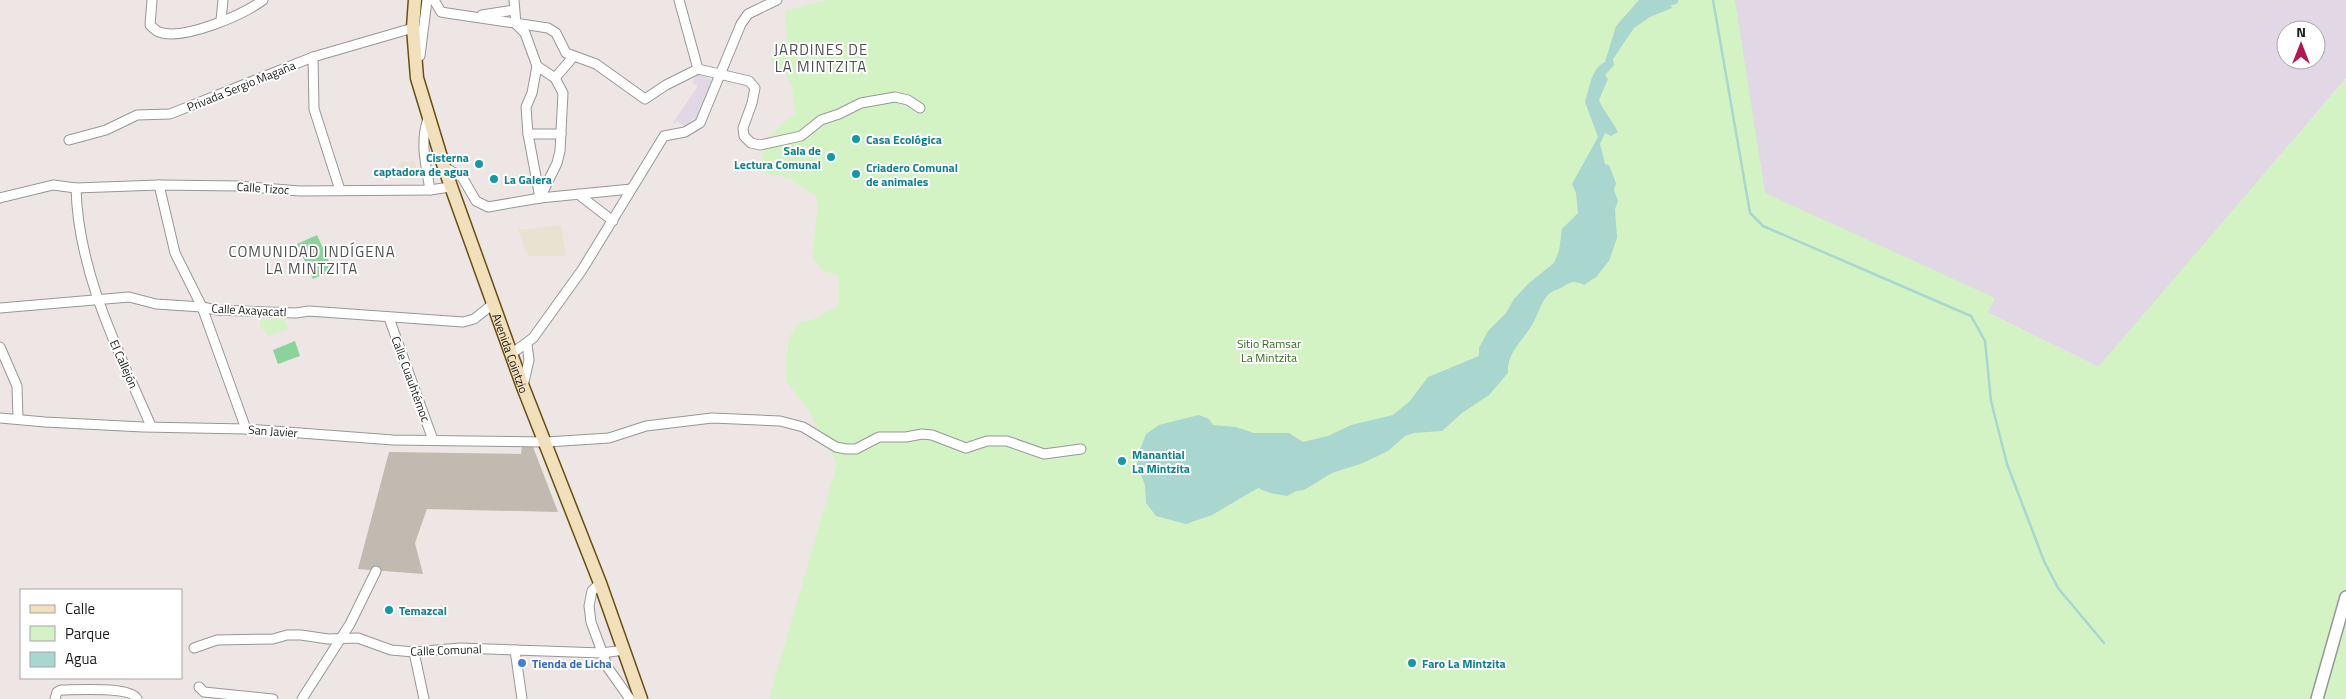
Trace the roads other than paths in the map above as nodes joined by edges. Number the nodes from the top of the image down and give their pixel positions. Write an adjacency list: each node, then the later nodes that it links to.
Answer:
1 (152, 0): 11 (street)
2 (222, 0): 11 (street)
3 (263, 0): 11 (street)
4 (415, 0): 13 (main road, Avenida Cointzio)
5 (427, 0): 19 (street)
6 (434, 0): 10 (street)
7 (679, 0): 17 (street)
8 (777, 0): 18 (street)
9 (514, 5): 10 (street); 12 (street)
10 (474, 16): 12 (street)
11 (221, 20)
12 (516, 24): 15 (street); 16 (street)
13 (413, 28): 14 (street, Privada Sergio Magaña); 19 (main road, Avenida Cointzio)
14 (313, 57): 25 (street, Privada Sergio Magaña); 31 (street)
15 (573, 57): 17 (street); 20 (street)
16 (537, 66): 20 (street); 23 (street)
17 (698, 69): 18 (street)
18 (722, 74): 21 (street); 30 (street)
19 (417, 78): 22 (main road, Avenida Cointzio)
20 (556, 78): 24 (street)
21 (920, 108)
22 (429, 116): 26 (main road, Avenida Cointzio); 32 (street)
23 (528, 134): 24 (street); 35 (street)
24 (561, 134): 35 (street)
25 (69, 140)
26 (444, 167): 28 (main road, Avenida Cointzio); 35 (street)
27 (159, 185): 29 (street, Calle Tizoc); 31 (street, Calle Tizoc); 39 (street)
28 (450, 187): 32 (street, Calle Tizoc); 38 (main road, Avenida Cointzio)
29 (76, 188): 34 (street, Calle Tizoc); 37 (street)
30 (631, 189): 33 (street); 36 (street)
31 (340, 190): 32 (street, Calle Tizoc)
32 (430, 190)
33 (578, 194): 35 (street); 36 (street)
34 (0, 198)
35 (540, 198)
36 (614, 221): 42 (street)
37 (100, 300): 39 (street, Calle Axayacatl); 40 (street, Calle Axayacatl); 49 (street, El Callejón)
38 (493, 304): 41 (street, Calle Axayacatl); 44 (main road, Avenida Cointzio)
39 (202, 307): 41 (street, Calle Axayacatl); 50 (street)
40 (0, 308)
41 (389, 318): 51 (street, Calle Cuauhtémoc)
42 (527, 344): 44 (street); 46 (street)
43 (0, 347): 45 (street)
44 (511, 354): 46 (main road, Avenida Cointzio)
45 (4, 364): 48 (street)
46 (523, 387): 52 (main road, Avenida Cointzio)
47 (0, 418): 48 (street, San Javier)
48 (18, 419): 49 (street, San Javier)
49 (151, 426): 50 (street, San Javier)
50 (246, 429): 51 (street, San Javier)
51 (433, 440): 52 (street, San Javier)
52 (546, 442): 53 (street, San Javier); 55 (main road, Avenida Cointzio)
53 (1081, 449)
54 (376, 571): 57 (street)
55 (600, 583): 60 (main road, Avenida Cointzio); 62 (street)
56 (2346, 597): 72 (street)
57 (341, 638): 58 (street, Calle Comunal); 61 (street, Calle Comunal); 67 (street)
58 (194, 648)
59 (515, 650): 61 (street, Calle Comunal); 62 (street, Calle Comunal); 69 (street)
60 (624, 650): 62 (street, Calle Comunal); 71 (main road, Avenida Cointzio)
61 (414, 652): 68 (street)
62 (602, 653): 70 (street)
63 (199, 688): 66 (street)
64 (56, 696): 65 (street)
65 (136, 697)
66 (273, 699)
67 (302, 699)
68 (424, 699)
69 (522, 699)
70 (630, 699)
71 (641, 699)
72 (2316, 699)

